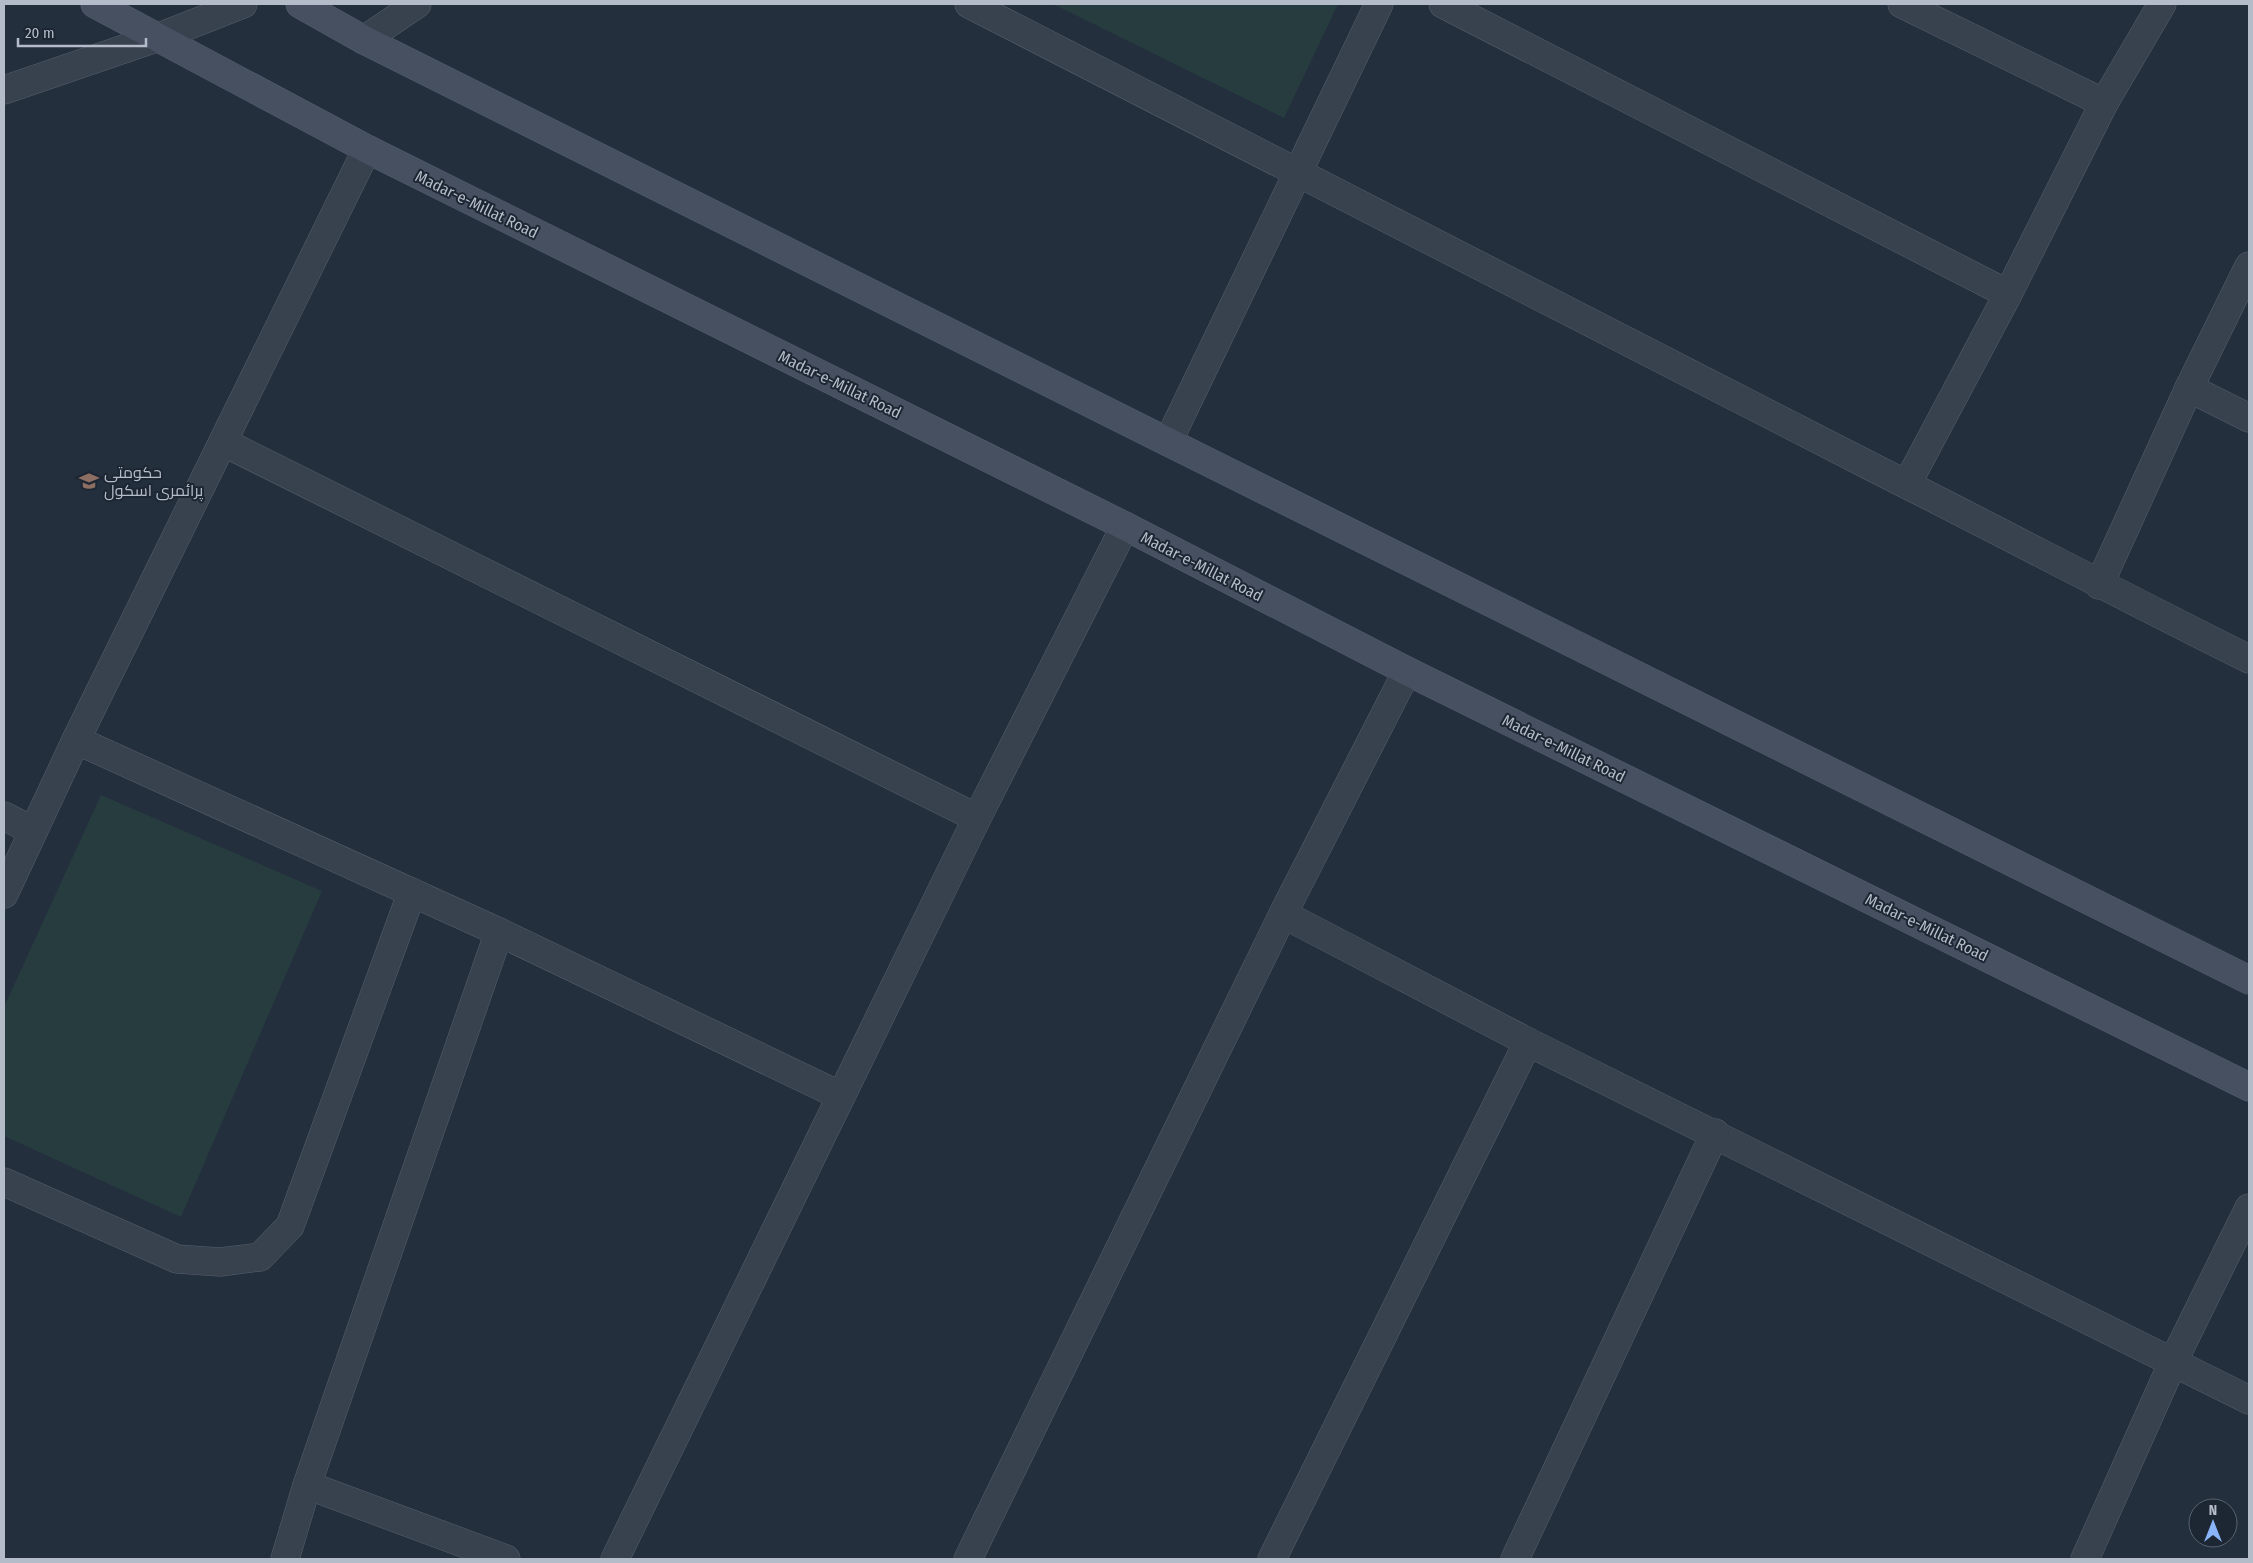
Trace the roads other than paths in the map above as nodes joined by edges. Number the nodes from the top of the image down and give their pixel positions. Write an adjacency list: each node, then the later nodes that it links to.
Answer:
1 (96, 4): 10 (main road, Madar-e-Millat Road)
2 (243, 4): 10 (street)
3 (300, 4): 11 (main road)
4 (417, 4): 11 (street)
5 (969, 4): 15 (street)
6 (1379, 4): 15 (street)
7 (1443, 4): 17 (street)
8 (1902, 4): 13 (street)
9 (2162, 4): 13 (street)
10 (159, 37): 12 (street); 14 (main road, Madar-e-Millat Road)
11 (364, 40): 21 (main road)
12 (4, 90)
13 (2104, 104): 17 (street)
14 (367, 149): 20 (street); 23 (main road, Madar-e-Millat Road)
15 (1296, 174): 21 (street); 22 (street)
16 (2249, 266): 18 (street)
17 (2008, 294): 22 (street)
18 (2189, 388): 19 (street); 24 (street)
19 (2249, 418)
20 (223, 442): 27 (street); 29 (street)
21 (1168, 442): 35 (main road)
22 (1907, 484): 24 (street)
23 (1125, 526): 26 (main road, Madar-e-Millat Road); 29 (street)
24 (2099, 585): 25 (street)
25 (2249, 659)
26 (1407, 671): 33 (street); 37 (main road, Madar-e-Millat Road)
27 (76, 740): 30 (street); 31 (street)
28 (4, 816): 30 (street)
29 (977, 818): 38 (street)
30 (33, 831): 32 (street)
31 (412, 892): 34 (street); 40 (street)
32 (4, 894)
33 (1283, 914): 36 (street); 49 (street)
34 (499, 932): 38 (street); 44 (street)
35 (2249, 980)
36 (1528, 1042): 39 (street); 50 (street)
37 (2249, 1087)
38 (840, 1096): 48 (street)
39 (1715, 1133): 42 (street); 45 (street)
40 (4, 1182)
41 (2249, 1208): 42 (street)
42 (2173, 1362): 43 (street); 51 (street)
43 (2249, 1400)
44 (307, 1485): 46 (street); 47 (street)
45 (1524, 1557)
46 (285, 1559)
47 (506, 1559)
48 (615, 1559)
49 (968, 1559)
50 (1272, 1559)
51 (2085, 1559)

